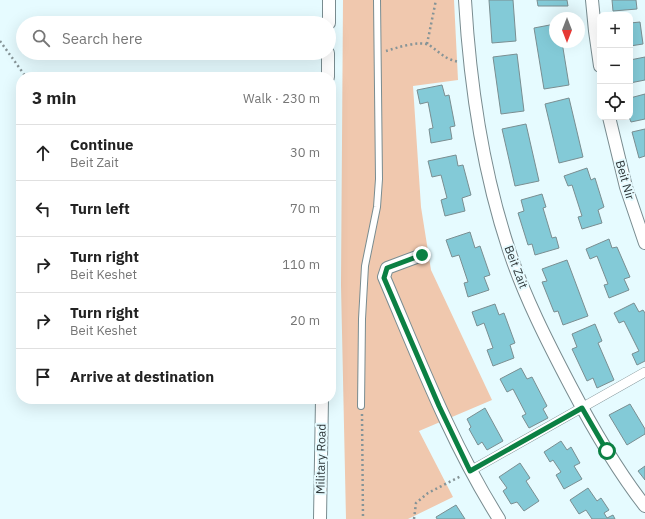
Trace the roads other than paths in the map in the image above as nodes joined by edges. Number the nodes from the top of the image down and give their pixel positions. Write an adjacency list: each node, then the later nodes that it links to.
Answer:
1 (329, 0): 5 (street)
2 (378, 0): 14 (lane)
3 (465, 0): 15 (street, Beit Zait)
4 (592, 0): 6 (street)
5 (329, 16)
6 (597, 48)
7 (328, 60): 8 (street)
8 (328, 72)
9 (610, 120): 10 (street, Beit Nir)
10 (645, 242)
11 (422, 255): 16 (street)
12 (645, 372): 15 (street)
13 (322, 404): 18 (street, Military Road)
14 (362, 406)
15 (582, 408): 16 (street); 17 (street, Beit Zait)
16 (470, 471): 19 (street)
17 (645, 506)
18 (320, 519)
19 (499, 519)

